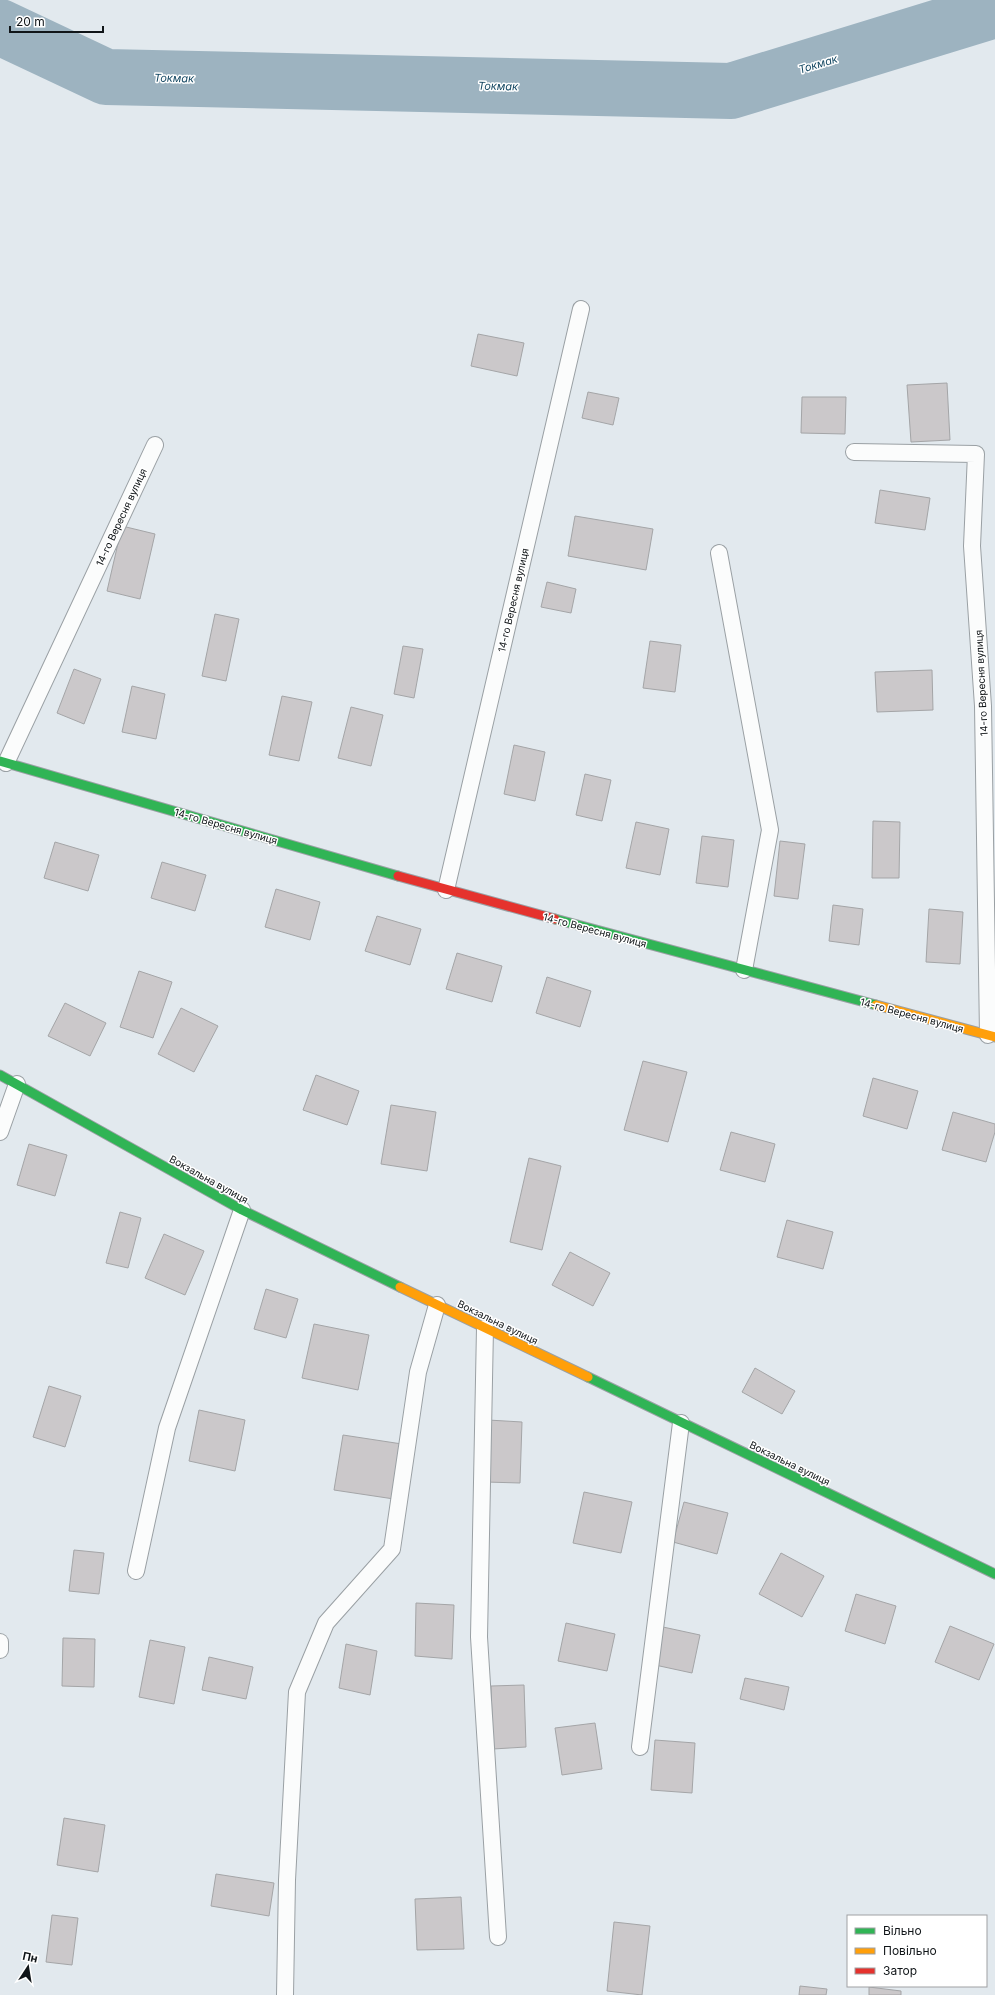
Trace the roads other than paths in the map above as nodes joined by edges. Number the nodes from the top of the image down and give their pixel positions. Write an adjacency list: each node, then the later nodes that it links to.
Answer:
1 (581, 309): 6 (lane, 14-го Вересня вулиця)
2 (155, 445): 5 (lane, 14-го Вересня вулиця)
3 (854, 452): 8 (lane, 14-го Вересня вулиця)
4 (719, 553): 7 (lane)
5 (3, 762): 6 (street, 14-го Вересня вулиця)
6 (446, 890): 7 (street, 14-го Вересня вулиця)
7 (744, 970): 8 (street, 14-го Вересня вулиця)
8 (992, 1036)
9 (0, 1075): 10 (street, Вокзальна вулиця)
10 (17, 1084): 11 (lane); 12 (street, Вокзальна вулиця)
11 (0, 1132)
12 (242, 1210): 13 (street, Вокзальна вулиця); 16 (lane)
13 (437, 1304): 14 (street, Вокзальна вулиця); 22 (lane)
14 (485, 1328): 15 (street, Вокзальна вулиця); 21 (lane)
15 (681, 1423): 17 (street, Вокзальна вулиця); 20 (lane)
16 (136, 1571)
17 (995, 1574)
18 (0, 1642): 19 (lane)
19 (0, 1650)
20 (640, 1748)
21 (498, 1937)
22 (285, 1995)

